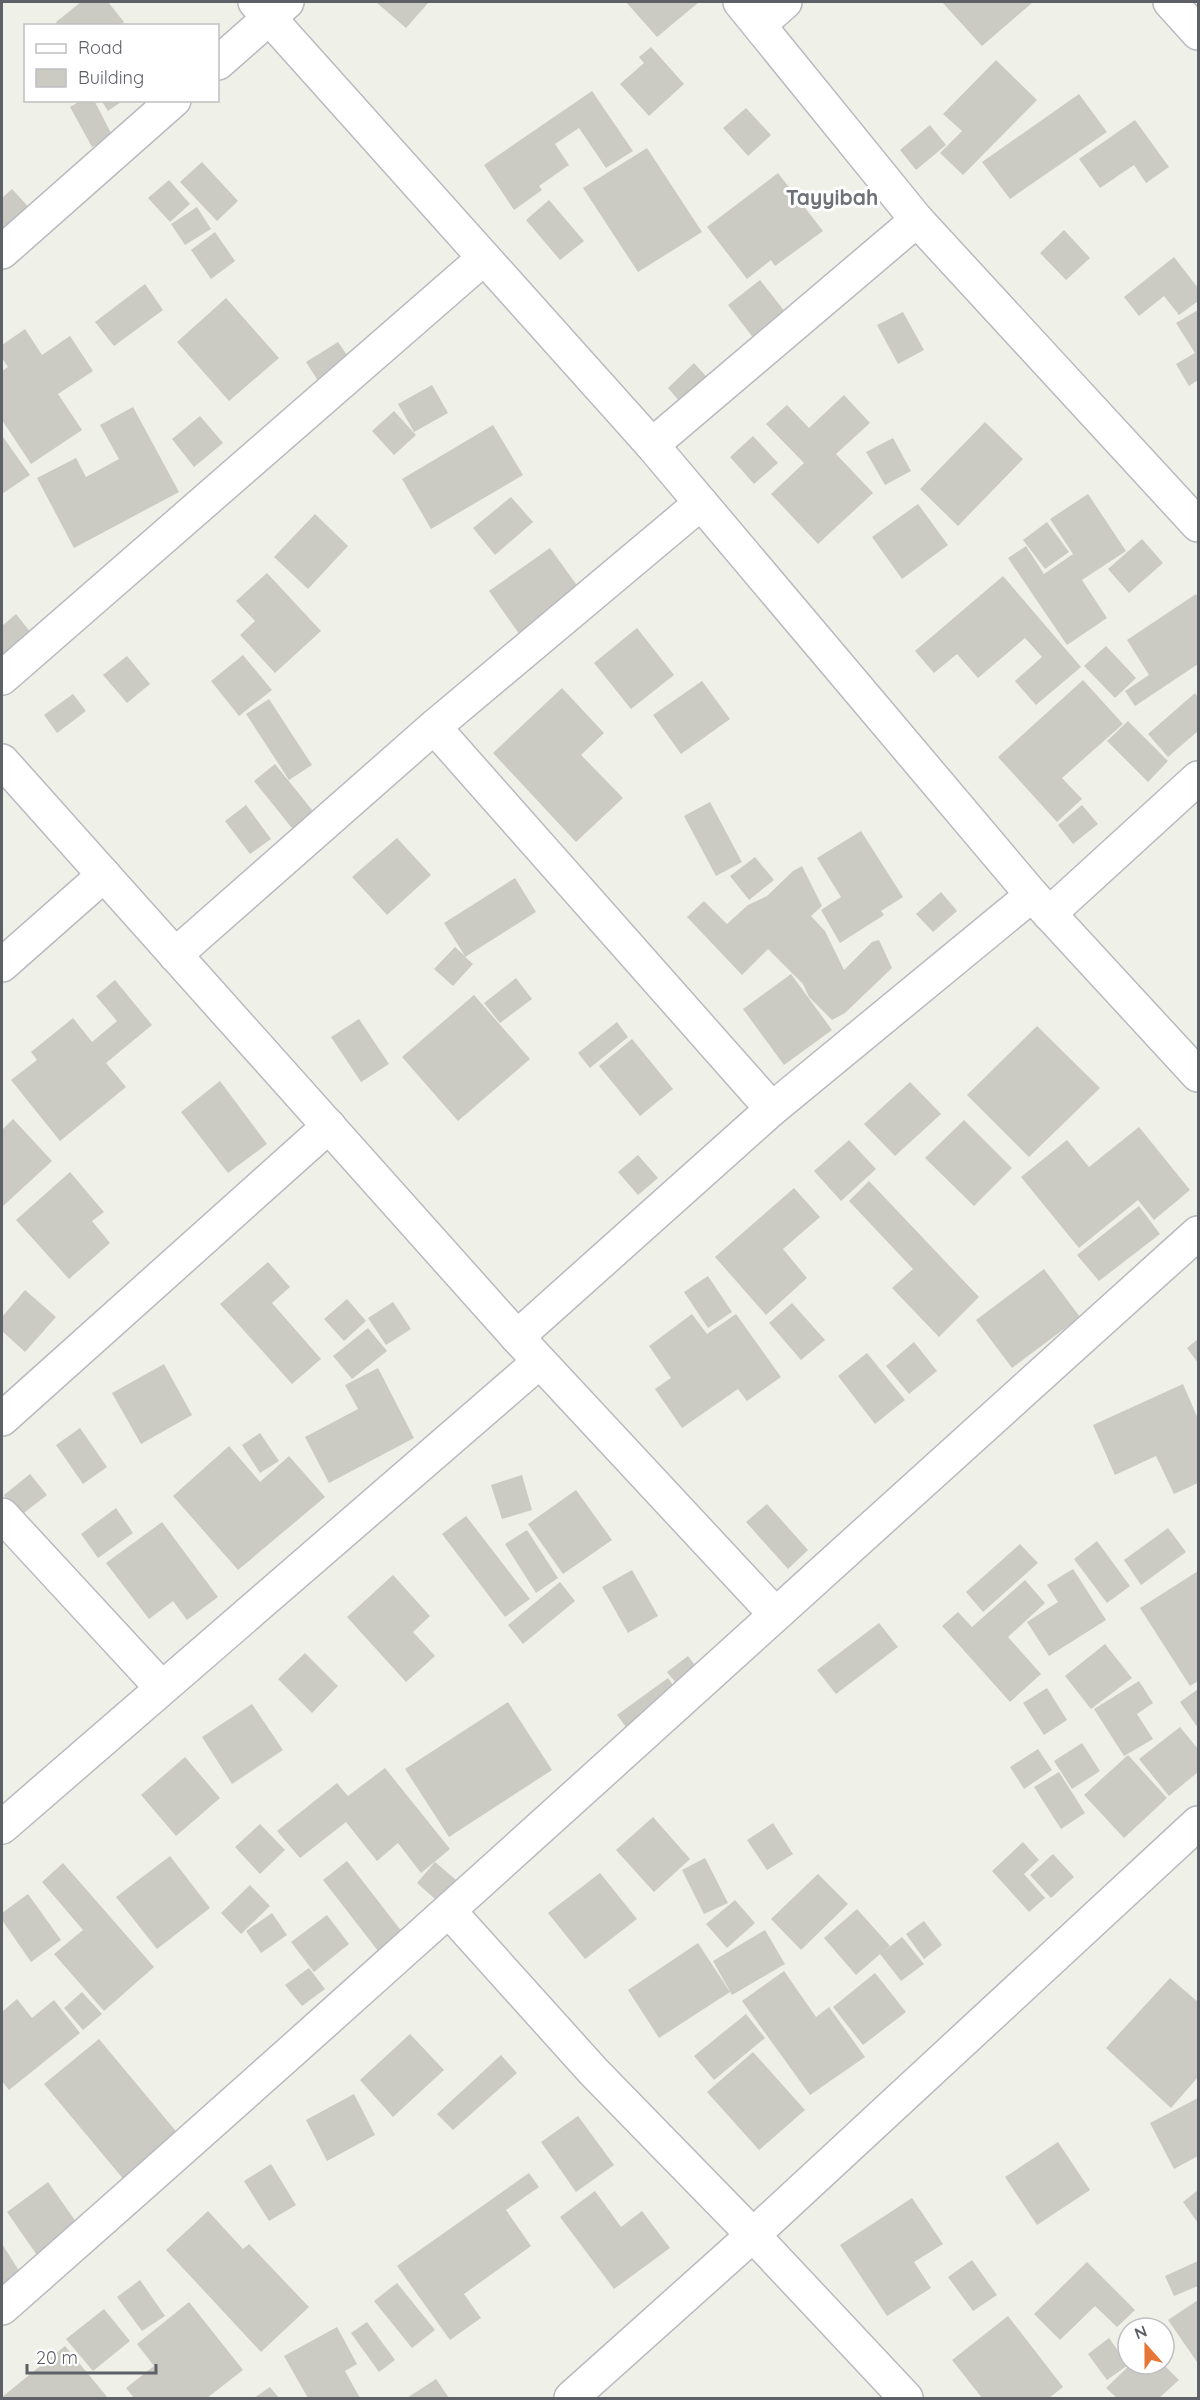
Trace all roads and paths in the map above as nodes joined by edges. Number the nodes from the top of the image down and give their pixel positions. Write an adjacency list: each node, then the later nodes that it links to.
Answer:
1 (785, 2): 4 (street)
2 (1170, 2): 5 (street)
3 (270, 7): 6 (street); 10 (street)
4 (750, 13): 8 (street)
5 (1198, 33)
6 (219, 62)
7 (172, 102): 9 (street)
8 (917, 220): 11 (street); 13 (street)
9 (2, 252)
10 (484, 258): 11 (street); 14 (street)
11 (652, 445): 12 (street)
12 (701, 503): 15 (street); 19 (street)
13 (1198, 525)
14 (2, 678)
15 (434, 727): 20 (street); 23 (street)
16 (2, 761): 18 (street)
17 (1198, 778): 19 (street)
18 (104, 875): 20 (street); 21 (street)
19 (1040, 904): 22 (street); 23 (street)
20 (175, 956): 24 (street)
21 (2, 965)
22 (1198, 1075)
23 (772, 1109): 26 (street)
24 (329, 1126): 26 (street); 28 (street)
25 (1198, 1233): 30 (street)
26 (516, 1338): 27 (street)
27 (539, 1362): 30 (street); 31 (street)
28 (2, 1419)
29 (2, 1515): 31 (street)
30 (775, 1614): 34 (street)
31 (162, 1688): 33 (street)
32 (1198, 1823): 35 (street)
33 (2, 1827)
34 (449, 1911): 35 (street); 36 (street)
35 (753, 2235): 37 (street); 38 (street)
36 (2, 2308)
37 (571, 2398)
38 (906, 2398)

